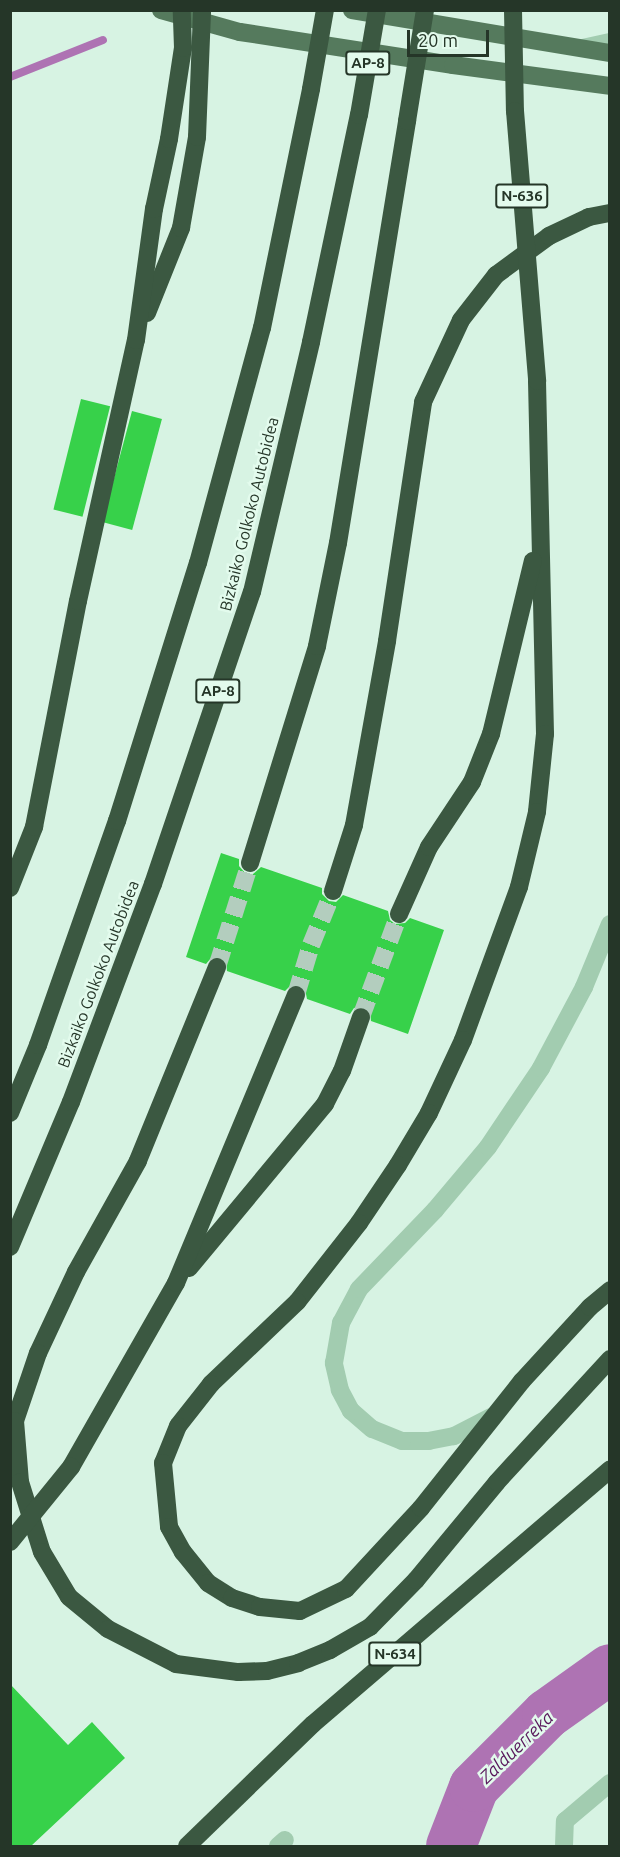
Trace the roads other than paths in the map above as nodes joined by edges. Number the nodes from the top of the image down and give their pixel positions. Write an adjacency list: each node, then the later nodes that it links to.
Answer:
1 (161, 10): 12 (main road)
2 (182, 10): 14 (highway, bridge)
3 (202, 10): 14 (highway, bridge)
4 (325, 10): 24 (highway, Bizkaiko Golkoko Autobidea, bridge)
5 (352, 10): 10 (main road)
6 (377, 10): 25 (highway, Bizkaiko Golkoko Autobidea / AP-8, bridge)
7 (425, 10): 16 (highway, bridge)
8 (513, 10): 15 (highway, N-636, bridge)
9 (609, 40): 10 (lane)
10 (574, 47): 11 (main road)
11 (609, 53)
12 (609, 86)
13 (609, 213): 18 (highway)
14 (136, 340): 17 (highway)
15 (540, 496): 19 (highway); 29 (highway)
16 (250, 863)
17 (10, 888)
18 (333, 891)
19 (399, 914)
20 (609, 924): 29 (street)
21 (217, 967): 28 (highway)
22 (296, 995): 26 (highway)
23 (361, 1017): 26 (highway)
24 (10, 1113)
25 (10, 1247)
26 (176, 1283): 31 (highway, bridge)
27 (609, 1290): 29 (highway)
28 (609, 1359)
29 (491, 1417)
30 (609, 1469): 33 (highway, N-634)
31 (10, 1542)
32 (609, 1783): 34 (street)
33 (187, 1846)
34 (564, 1846)

